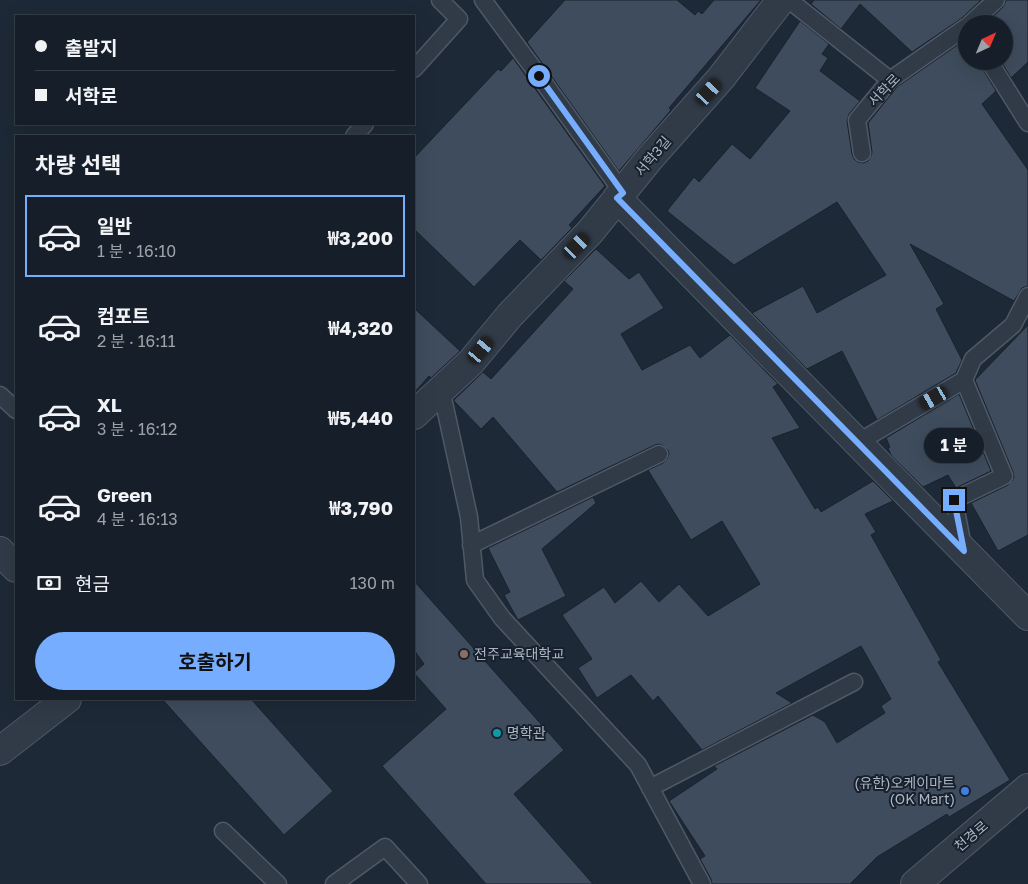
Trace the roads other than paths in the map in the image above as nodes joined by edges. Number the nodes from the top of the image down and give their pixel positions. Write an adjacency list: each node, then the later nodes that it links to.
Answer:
1 (440, 0): 8 (lane)
2 (483, 0): 15 (lane)
3 (781, 0): 15 (street, 서학3길)
4 (789, 0): 10 (lane)
5 (996, 0): 6 (lane)
6 (980, 15)
7 (958, 33): 10 (lane, 서학로)
8 (415, 69)
9 (994, 70): 11 (lane)
10 (890, 80): 14 (lane, 서학로)
11 (1028, 123)
12 (364, 125): 13 (lane)
13 (355, 135)
14 (862, 153)
15 (620, 195): 18 (street, 서학3길); 22 (street)
16 (1028, 296): 17 (lane)
17 (964, 380): 22 (lane); 26 (lane)
18 (441, 389): 21 (street, 서학3길); 24 (lane)
19 (0, 395): 20 (lane)
20 (15, 409)
21 (415, 414)
22 (857, 443): 26 (street)
23 (659, 454): 24 (lane)
24 (472, 545): 32 (lane)
25 (0, 551): 27 (street)
26 (964, 551): 28 (street)
27 (15, 567)
28 (1028, 616)
29 (854, 682): 32 (lane)
30 (66, 700): 31 (street)
31 (0, 751)
32 (650, 788): 38 (lane)
33 (1028, 788): 39 (street, 천경로)
34 (224, 831): 35 (lane)
35 (278, 884)
36 (334, 884): 37 (lane)
37 (419, 884)
38 (702, 884)
39 (915, 884)

